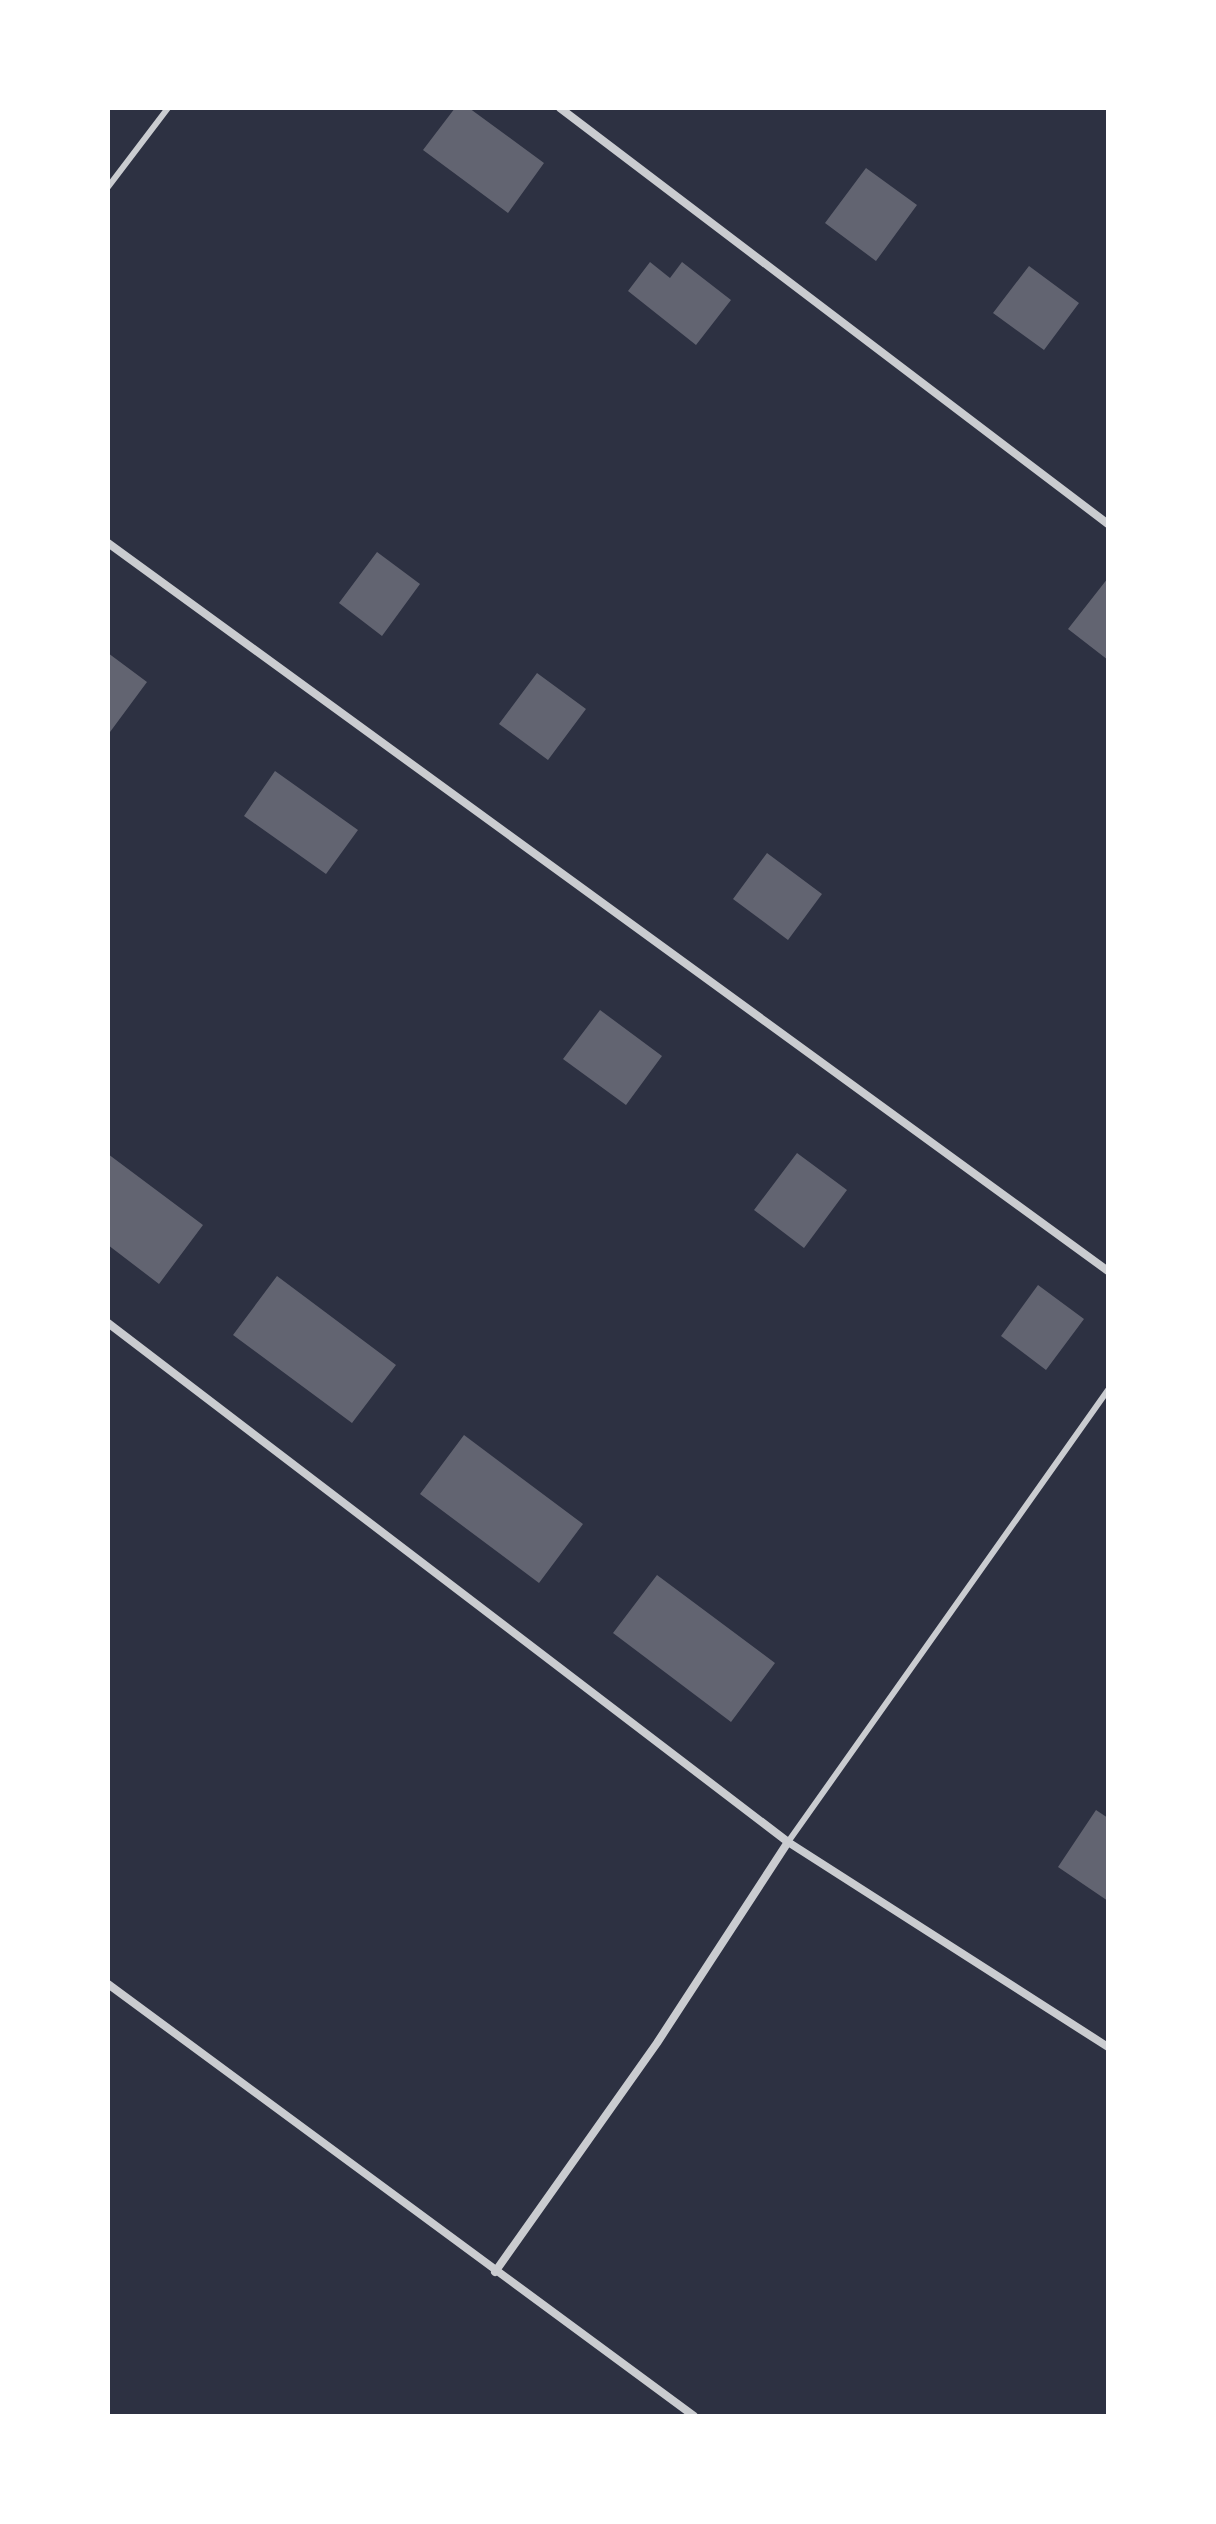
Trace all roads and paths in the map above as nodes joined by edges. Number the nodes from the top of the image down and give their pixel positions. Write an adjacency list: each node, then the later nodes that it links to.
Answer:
1 (168, 108): 3 (lane)
2 (560, 108): 4 (street)
3 (108, 187)
4 (1108, 524)
5 (108, 543): 6 (street)
6 (1108, 1271)
7 (108, 1323): 9 (street)
8 (1108, 1390): 9 (lane)
9 (788, 1842): 11 (street); 12 (street)
10 (108, 1984): 12 (street)
11 (1108, 2047)
12 (495, 2272): 13 (street)
13 (694, 2416)

